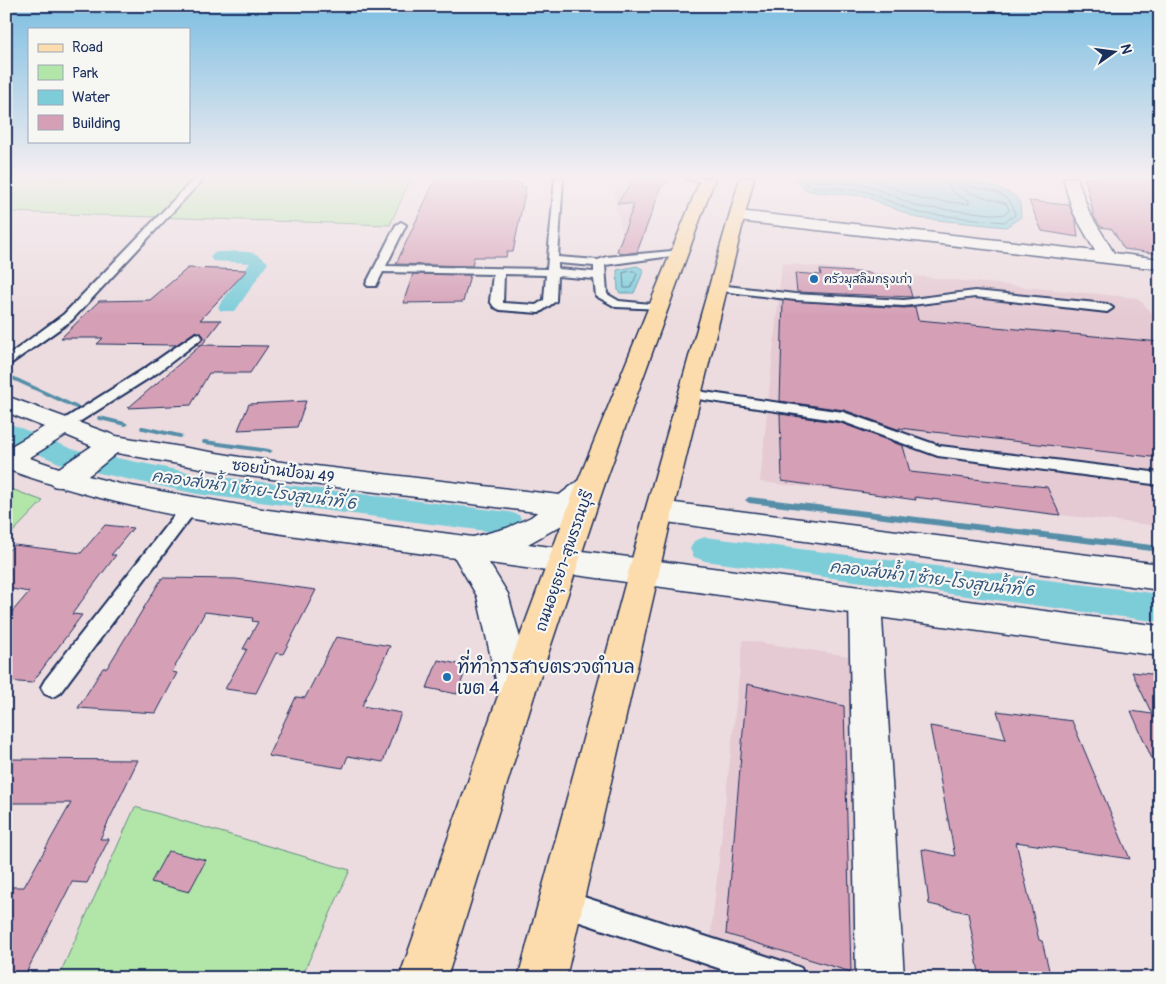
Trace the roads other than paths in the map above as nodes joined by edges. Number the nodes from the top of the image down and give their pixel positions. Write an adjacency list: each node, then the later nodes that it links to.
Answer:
1 (156, 224): 22 (lane)
2 (556, 224): 10 (lane)
3 (687, 224): 8 (main road, ถนนอยุธยา-สุพรรณบุรี)
4 (736, 224): 18 (main road)
5 (808, 224): 9 (street)
6 (1088, 224): 9 (street)
7 (401, 225): 13 (lane)
8 (679, 252): 11 (lane); 19 (main road, ถนนอยุธยา-สุพรรณบุรี)
9 (1108, 258): 12 (street)
10 (553, 260): 11 (lane); 15 (lane)
11 (600, 263): 16 (lane)
12 (1160, 264)
13 (380, 269): 14 (lane); 17 (lane)
14 (499, 271): 15 (lane); 15 (lane)
15 (551, 272): 16 (lane)
16 (599, 276): 19 (lane)
17 (372, 284)
18 (718, 288): 20 (lane); 23 (main road)
19 (658, 307): 29 (main road, ถนนอยุธยา-สุพรรณบุรี)
20 (1107, 308)
21 (196, 337): 25 (lane)
22 (6, 363)
23 (690, 394): 28 (lane); 32 (main road)
24 (6, 403): 25 (street, ซอยบ้านป้อม 49)
25 (59, 429): 26 (street); 27 (street, ซอยบ้านป้อม 49)
26 (7, 459): 27 (street)
27 (89, 461): 30 (street, ซอยบ้านป้อม 49); 31 (street)
28 (1160, 479)
29 (590, 486): 30 (street); 34 (main road, ถนนอยุธยา-สุพรรณบุรี)
30 (568, 506): 33 (street)
31 (189, 508): 33 (street); 39 (lane)
32 (659, 511): 35 (main road); 36 (street)
33 (465, 549): 34 (street); 40 (street)
34 (564, 562): 35 (street); 40 (main road, ถนนอยุธยา-สุพรรณบุรี)
35 (643, 573): 37 (street); 41 (main road)
36 (1160, 577)
37 (865, 602): 38 (street); 45 (street)
38 (1160, 641)
39 (52, 687)
40 (518, 693): 42 (main road, ถนนอยุธยา-สุพรรณบุรี)
41 (560, 903): 43 (main road); 44 (lane)
42 (423, 978)
43 (542, 978)
44 (790, 978)
45 (880, 978)

